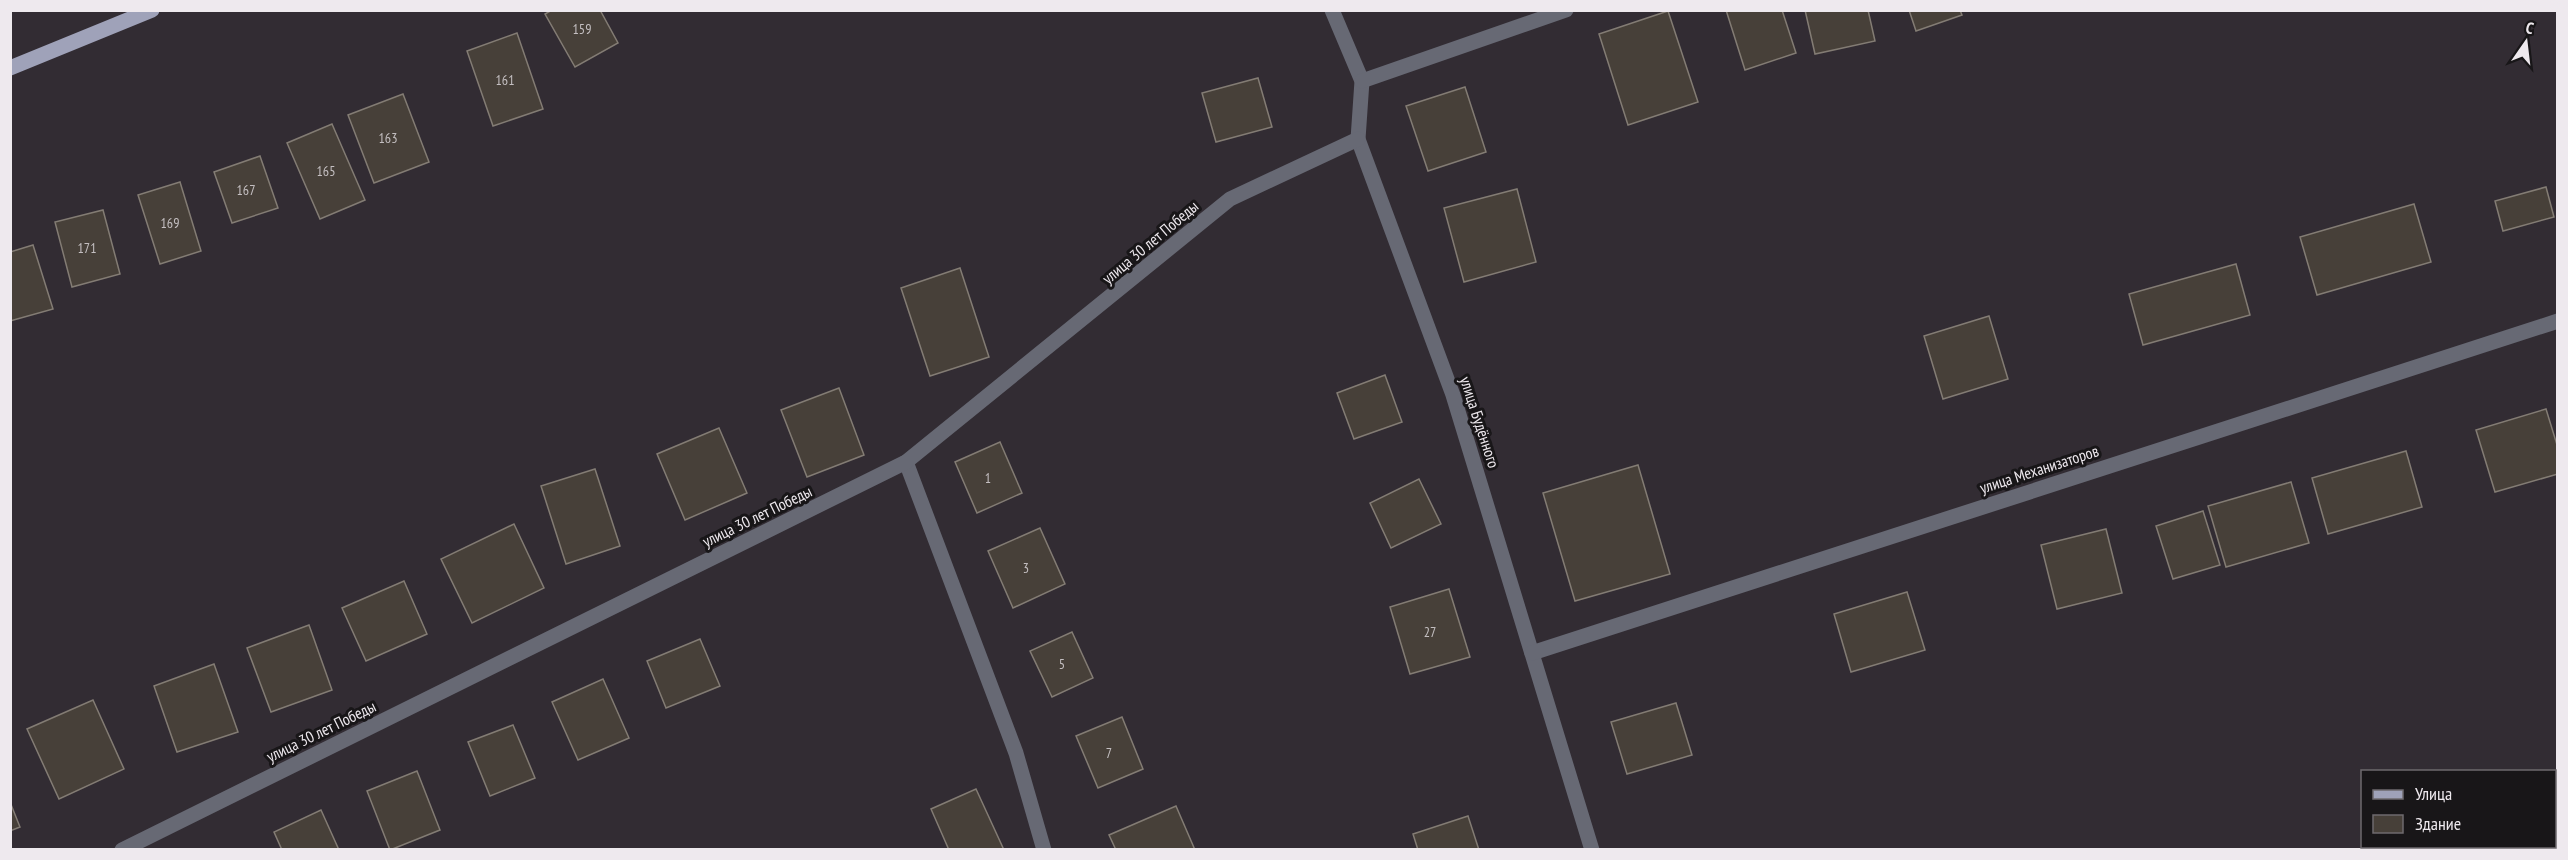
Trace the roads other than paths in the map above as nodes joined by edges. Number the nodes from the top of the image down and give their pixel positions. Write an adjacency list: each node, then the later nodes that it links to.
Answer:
1 (152, 10): 4 (main road)
2 (1332, 10): 5 (street, улица Будённого)
3 (1566, 10): 5 (street)
4 (10, 68)
5 (1362, 81): 6 (street, улица Будённого)
6 (1358, 139): 8 (street, улица 30 лет Победы); 9 (street, улица Будённого)
7 (2558, 321): 9 (street, улица Механизаторов)
8 (906, 462): 10 (street, улица 30 лет Победы); 11 (street)
9 (1532, 653): 12 (street, улица Будённого)
10 (122, 849)
11 (1044, 849)
12 (1592, 849)

